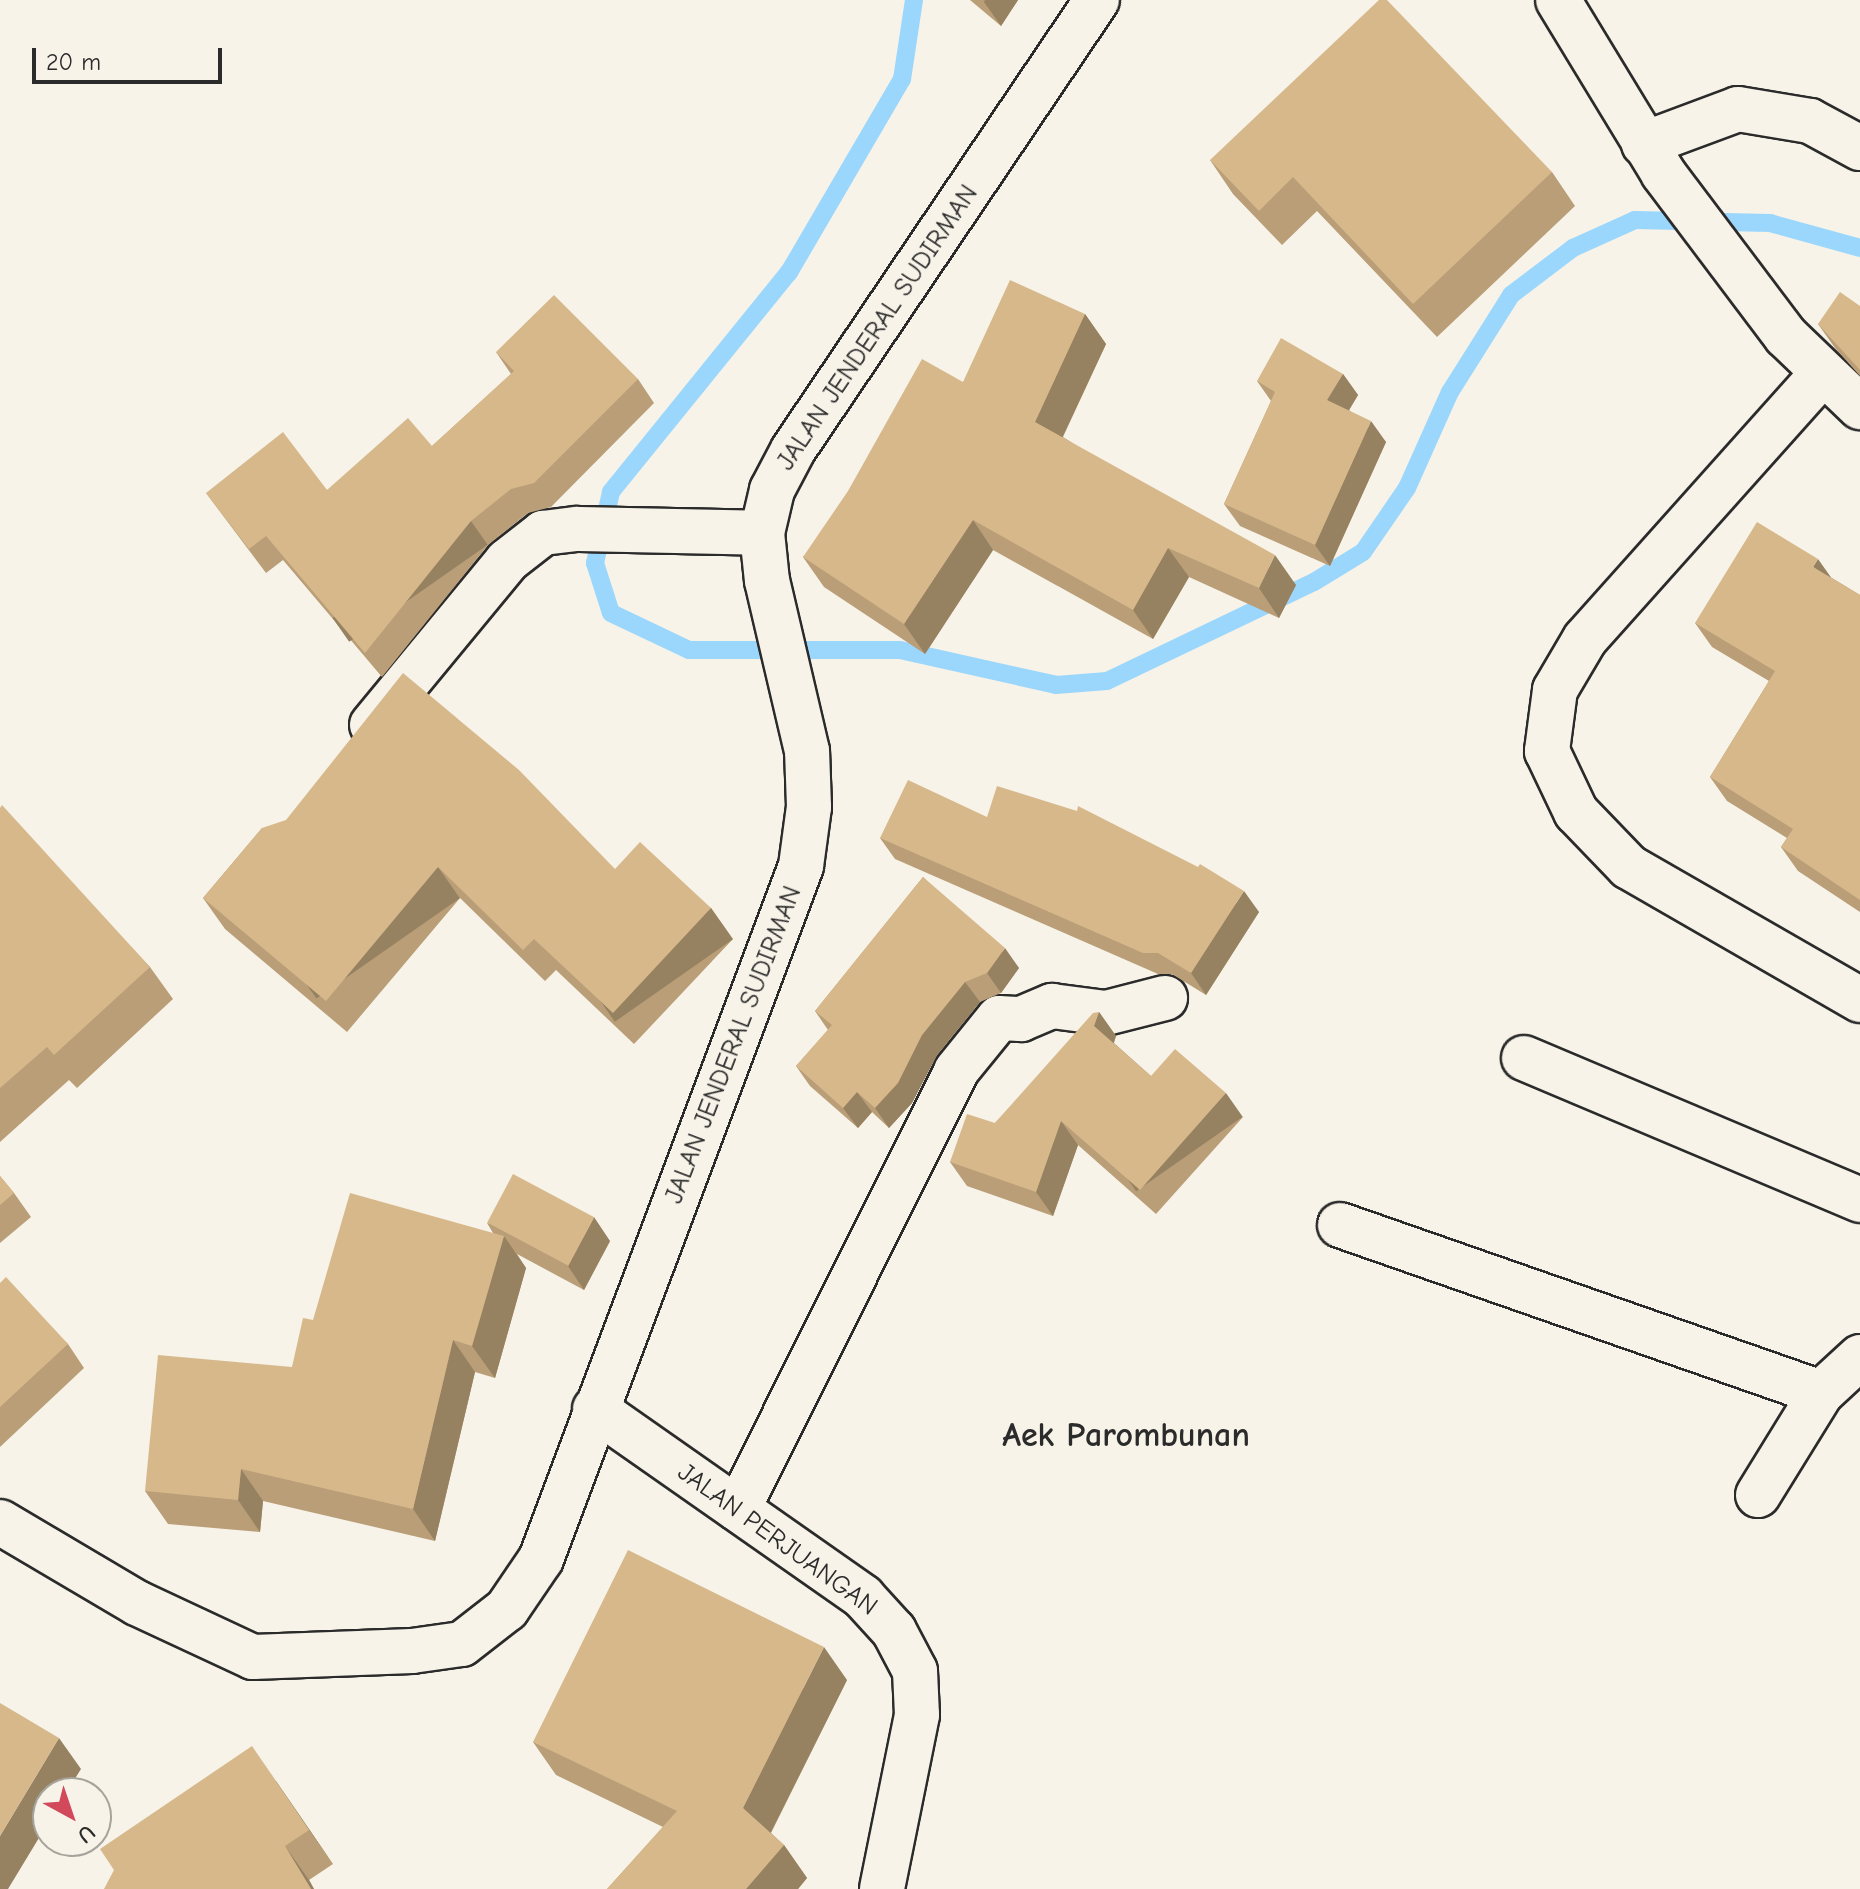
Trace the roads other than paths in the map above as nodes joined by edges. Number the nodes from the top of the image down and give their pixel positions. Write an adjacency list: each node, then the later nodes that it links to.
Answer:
1 (1097, 0): 7 (street, JALAN JENDERAL SUDIRMAN)
2 (1558, 0): 4 (street)
3 (1860, 148): 4 (street)
4 (1654, 159): 5 (street)
5 (1821, 375): 6 (street); 10 (street)
6 (1860, 407)
7 (762, 533): 8 (street); 16 (street, JALAN JENDERAL SUDIRMAN)
8 (351, 752)
9 (1165, 998): 18 (street)
10 (1860, 1000)
11 (1524, 1058): 12 (street)
12 (1860, 1200)
13 (1340, 1225): 15 (street)
14 (1860, 1357): 15 (street)
15 (1821, 1393): 17 (street)
16 (595, 1409): 18 (street, JALAN PERJUANGAN); 19 (street, JALAN JENDERAL SUDIRMAN)
17 (1758, 1495)
18 (738, 1509): 20 (street, JALAN PERJUANGAN)
19 (1, 1525)
20 (882, 1889)

